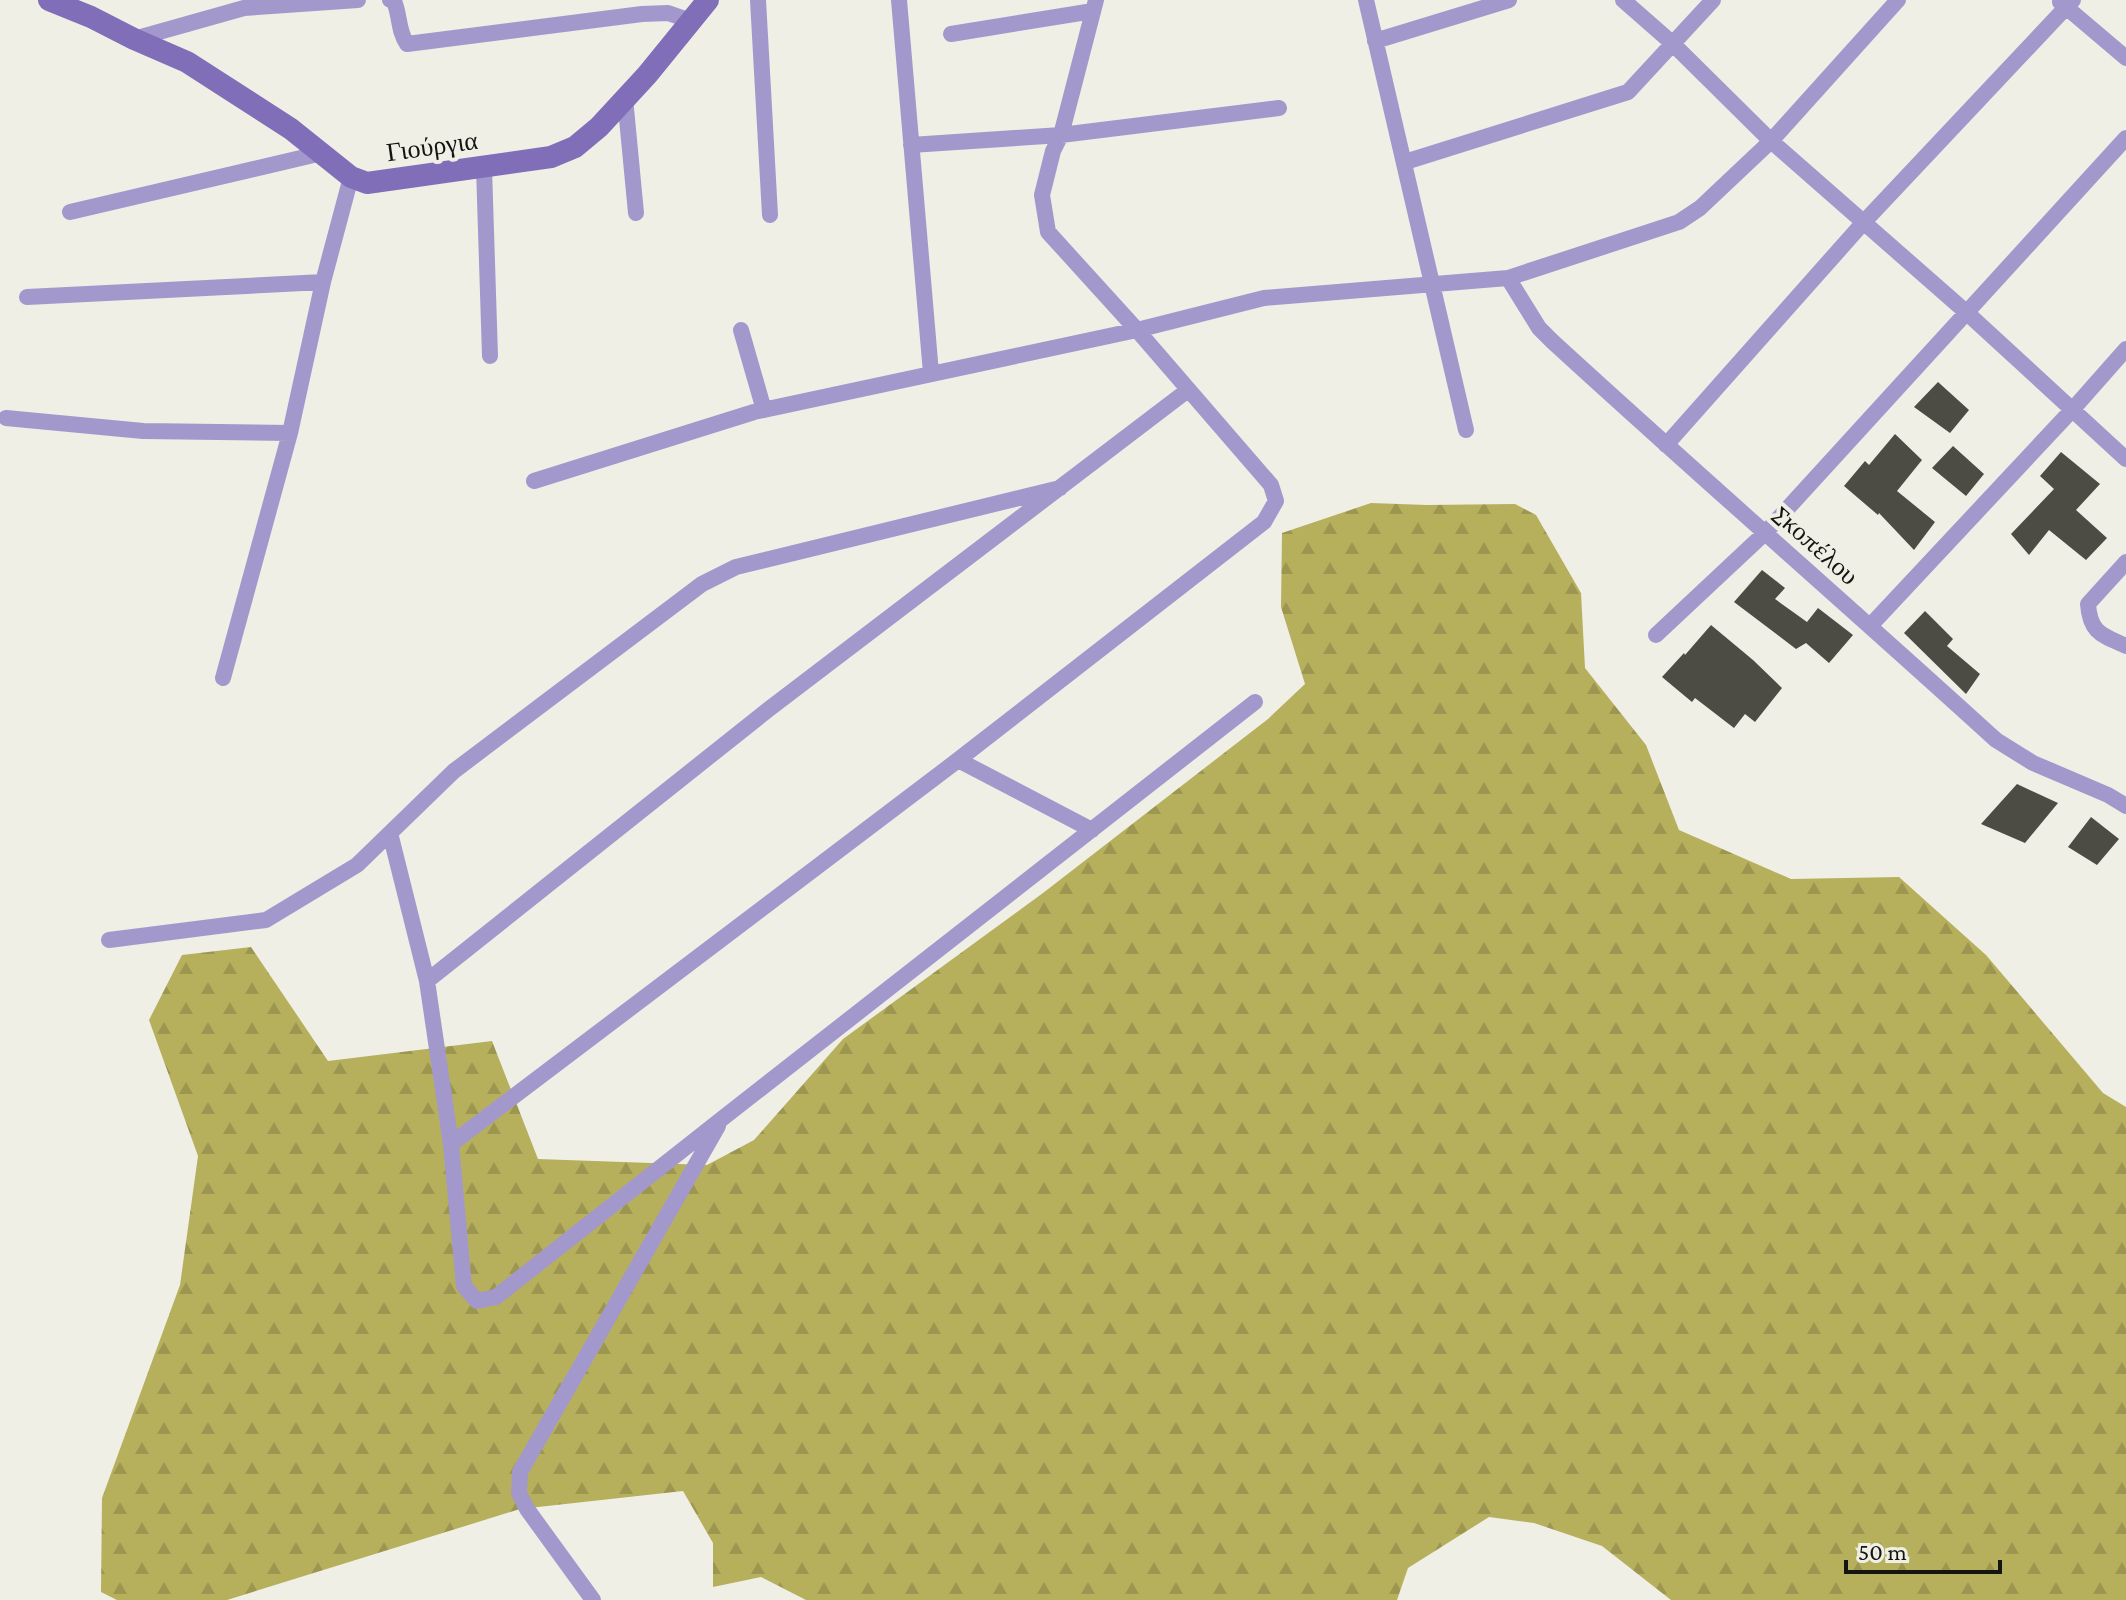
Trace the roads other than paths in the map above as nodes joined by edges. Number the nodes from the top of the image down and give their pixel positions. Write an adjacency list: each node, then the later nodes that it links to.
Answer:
1 (358, 0): 16 (street)
2 (390, 0): 14 (street)
3 (708, 0): 14 (street, Γιούργια)
4 (758, 0): 32 (street)
5 (899, 0): 25 (street)
6 (1366, 0): 17 (street)
7 (1509, 0): 17 (street)
8 (1623, 0): 18 (street)
9 (1713, 0): 18 (street)
10 (1898, 0): 24 (street)
11 (54, 1): 16 (street, Γιούργια)
12 (2066, 2): 19 (street); 33 (street)
13 (1094, 5): 15 (street); 22 (street)
14 (691, 21): 20 (street, Γιούργια)
15 (951, 34)
16 (134, 39): 26 (street, Γιούργια)
17 (1375, 41): 27 (street)
18 (1672, 43): 24 (street); 27 (street)
19 (2126, 58)
20 (625, 98): 28 (street, Γιούργια); 31 (street)
21 (1279, 108): 22 (street)
22 (1061, 135): 25 (street); 40 (street)
23 (2126, 138): 38 (street)
24 (1771, 141): 33 (street); 34 (street)
25 (911, 145): 43 (street)
26 (322, 153): 29 (street, Γιούργια); 30 (street)
27 (1405, 162): 36 (street)
28 (484, 168): 29 (street, Γιούργια); 42 (street)
29 (351, 177): 35 (street)
30 (70, 212)
31 (636, 213)
32 (770, 215)
33 (1863, 223): 38 (street); 50 (street)
34 (1508, 278): 36 (street); 50 (street, Σκοπέλου)
35 (323, 282): 37 (street); 49 (street)
36 (1432, 283): 40 (street); 48 (street)
37 (27, 297)
38 (1966, 312): 45 (street); 54 (street)
39 (741, 330): 46 (street)
40 (1137, 330): 43 (street); 44 (street)
41 (2126, 349): 45 (street)
42 (490, 356)
43 (931, 373): 46 (street)
44 (1188, 390): 53 (street); 61 (street)
45 (2073, 409): 51 (street); 56 (street)
46 (764, 410): 52 (street)
47 (6, 418): 49 (street)
48 (1466, 430)
49 (290, 433): 59 (street)
50 (1666, 445): 54 (street, Σκοπέλου)
51 (2126, 459)
52 (534, 481)
53 (1060, 488): 64 (street); 66 (street)
54 (1766, 532): 56 (street, Σκοπέλου); 57 (street)
55 (2126, 562): 58 (street)
56 (1870, 626): 62 (street, Σκοπέλου)
57 (1656, 635)
58 (2126, 646)
59 (223, 678)
60 (1255, 702): 63 (street)
61 (958, 760): 63 (street); 68 (street)
62 (2126, 806)
63 (1092, 830): 67 (street)
64 (390, 833): 65 (street); 66 (street)
65 (109, 940)
66 (427, 981): 68 (street)
67 (723, 1118): 68 (street); 69 (street)
68 (451, 1144)
69 (593, 1600)

